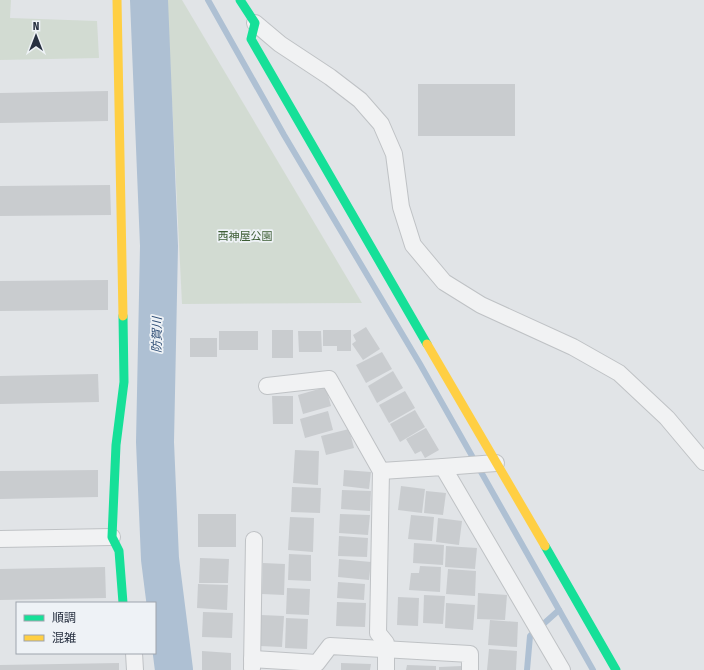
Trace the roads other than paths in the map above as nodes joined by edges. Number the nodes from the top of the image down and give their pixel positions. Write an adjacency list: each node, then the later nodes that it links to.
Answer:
1 (117, 0): 9 (street)
2 (240, 0): 3 (street)
3 (255, 23): 5 (street); 6 (street)
4 (267, 386): 8 (street)
5 (704, 462)
6 (496, 463): 7 (street); 20 (street)
7 (443, 467): 8 (street); 19 (street)
8 (381, 471): 13 (street)
9 (112, 537): 10 (street); 12 (street)
10 (0, 539)
11 (254, 540): 15 (street)
12 (123, 602)
13 (386, 650): 15 (street); 17 (street); 18 (street)
14 (134, 654): 16 (street)
15 (252, 664)
16 (135, 670)
17 (386, 670)
18 (470, 670)
19 (562, 670)
20 (616, 670)

